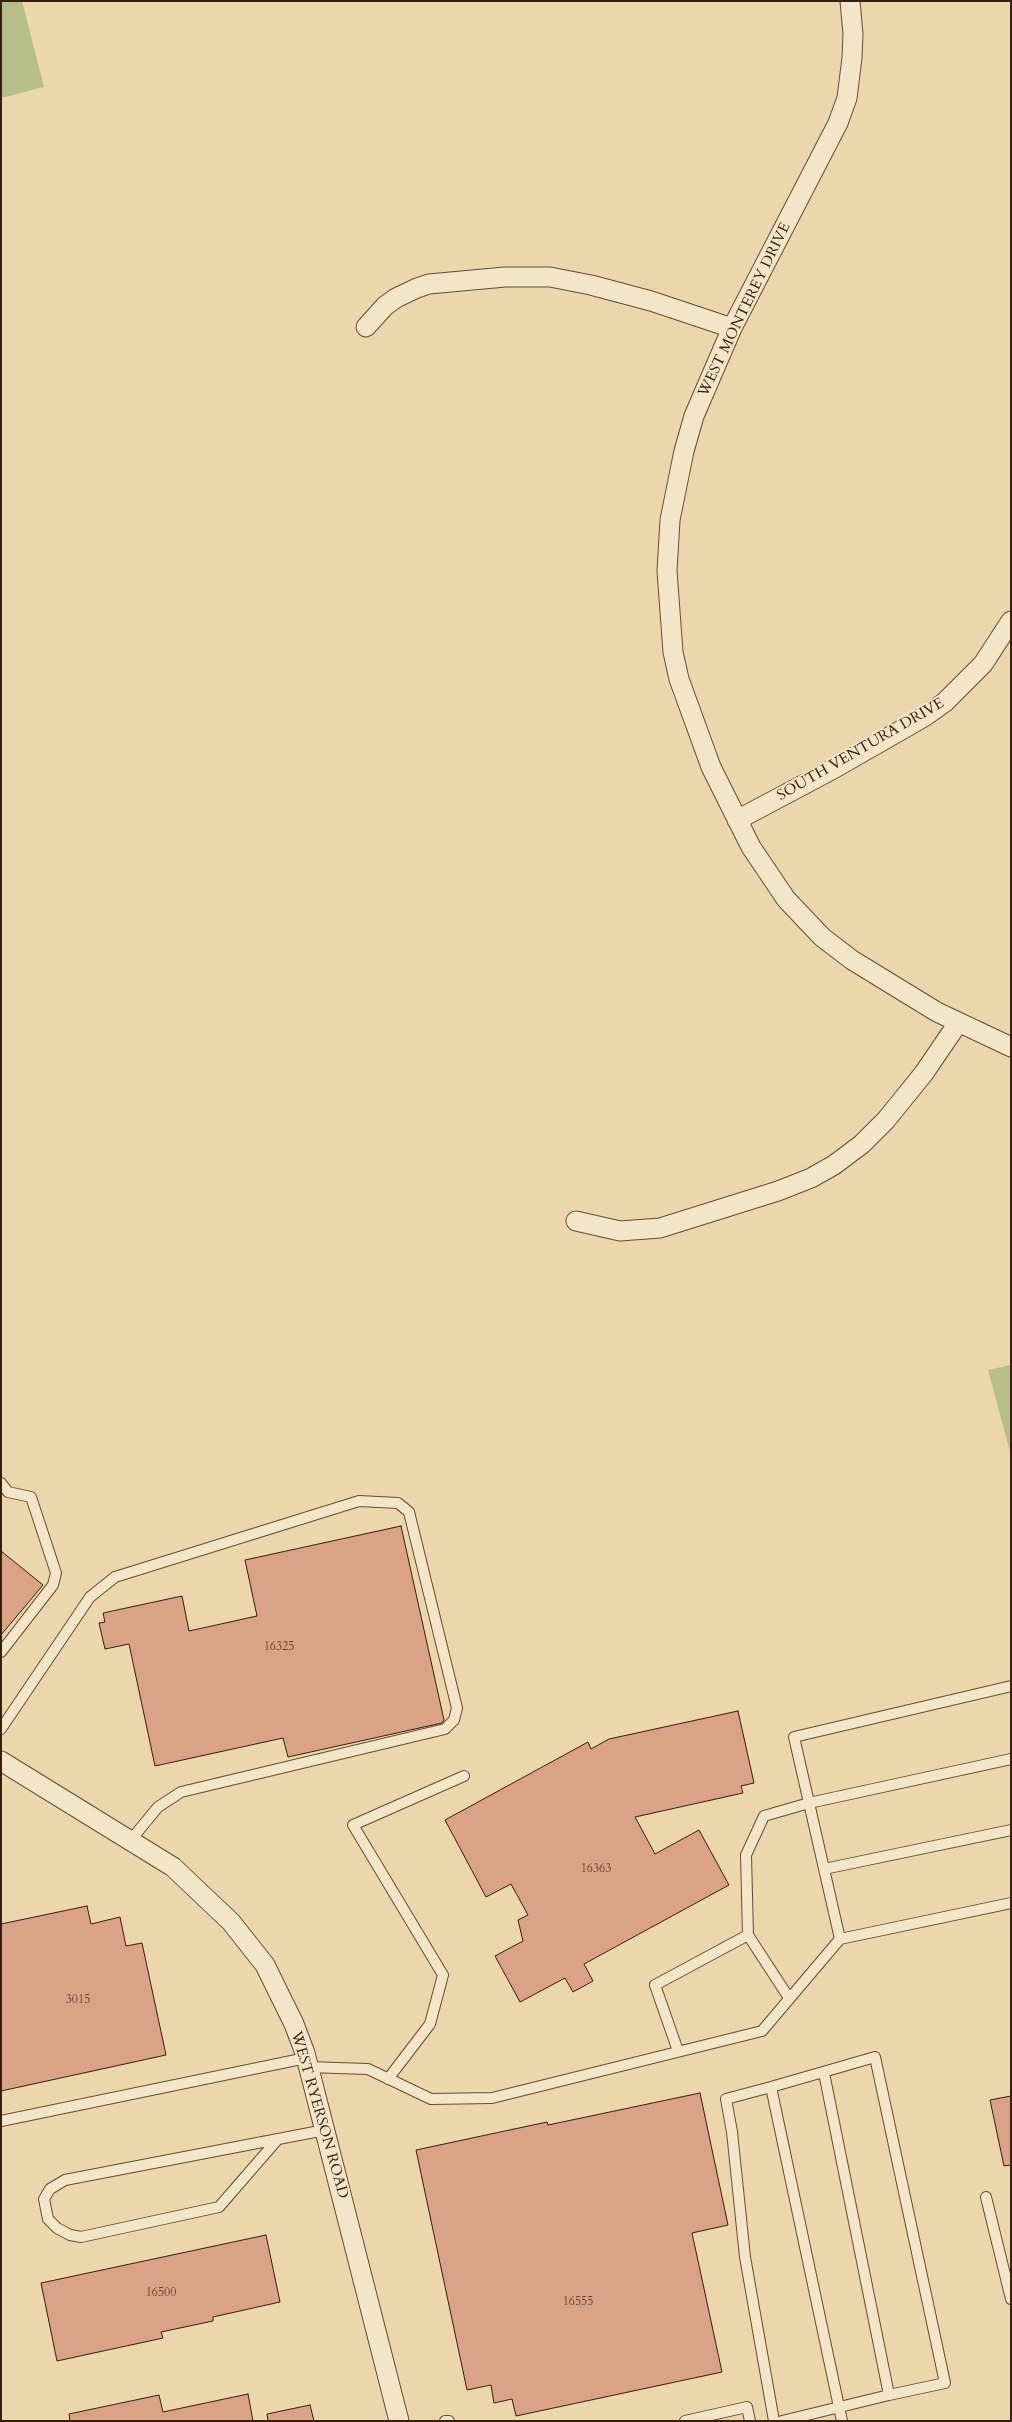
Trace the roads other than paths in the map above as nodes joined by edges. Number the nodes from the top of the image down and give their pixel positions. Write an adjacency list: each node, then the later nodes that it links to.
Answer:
1 (850, 1): 3 (street, WEST MONTEREY DRIVE)
2 (366, 326): 3 (street)
3 (732, 328): 5 (street, WEST MONTEREY DRIVE)
4 (1011, 621): 5 (street, SOUTH VENTURA DRIVE)
5 (737, 820): 6 (street, WEST MONTEREY DRIVE)
6 (958, 1023): 7 (street, WEST MONTEREY DRIVE); 8 (street)
7 (1011, 1047)
8 (576, 1221)
9 (1, 1483): 10 (lane)
10 (1, 1652)
11 (1011, 1686): 16 (lane)
12 (1, 1729): 18 (lane)
13 (1011, 1759): 16 (lane)
14 (1, 1761): 18 (street, WEST RYERSON ROAD)
15 (464, 1776): 27 (lane)
16 (808, 1804): 19 (lane); 21 (lane)
17 (1011, 1830): 19 (lane)
18 (130, 1841): 25 (street, WEST RYERSON ROAD)
19 (824, 1869): 22 (lane)
20 (1011, 1902): 22 (lane)
21 (748, 1935): 23 (lane); 24 (lane)
22 (840, 1939): 23 (lane)
23 (789, 1998): 24 (lane)
24 (678, 2052): 27 (lane)
25 (307, 2062): 27 (lane); 29 (lane); 30 (street, WEST RYERSON ROAD)
26 (824, 2073): 28 (lane); 34 (lane); 34 (lane)
27 (388, 2079)
28 (771, 2087): 35 (lane); 39 (lane)
29 (1, 2121)
30 (325, 2130): 31 (lane); 36 (street, WEST RYERSON ROAD)
31 (278, 2139): 31 (lane)
32 (986, 2196): 33 (lane)
33 (1011, 2299)
34 (889, 2394): 35 (lane)
35 (839, 2406): 40 (lane); 41 (lane)
36 (399, 2421)
37 (685, 2421): 38 (lane)
38 (750, 2421)
39 (774, 2421)
40 (782, 2421)
41 (842, 2421)

